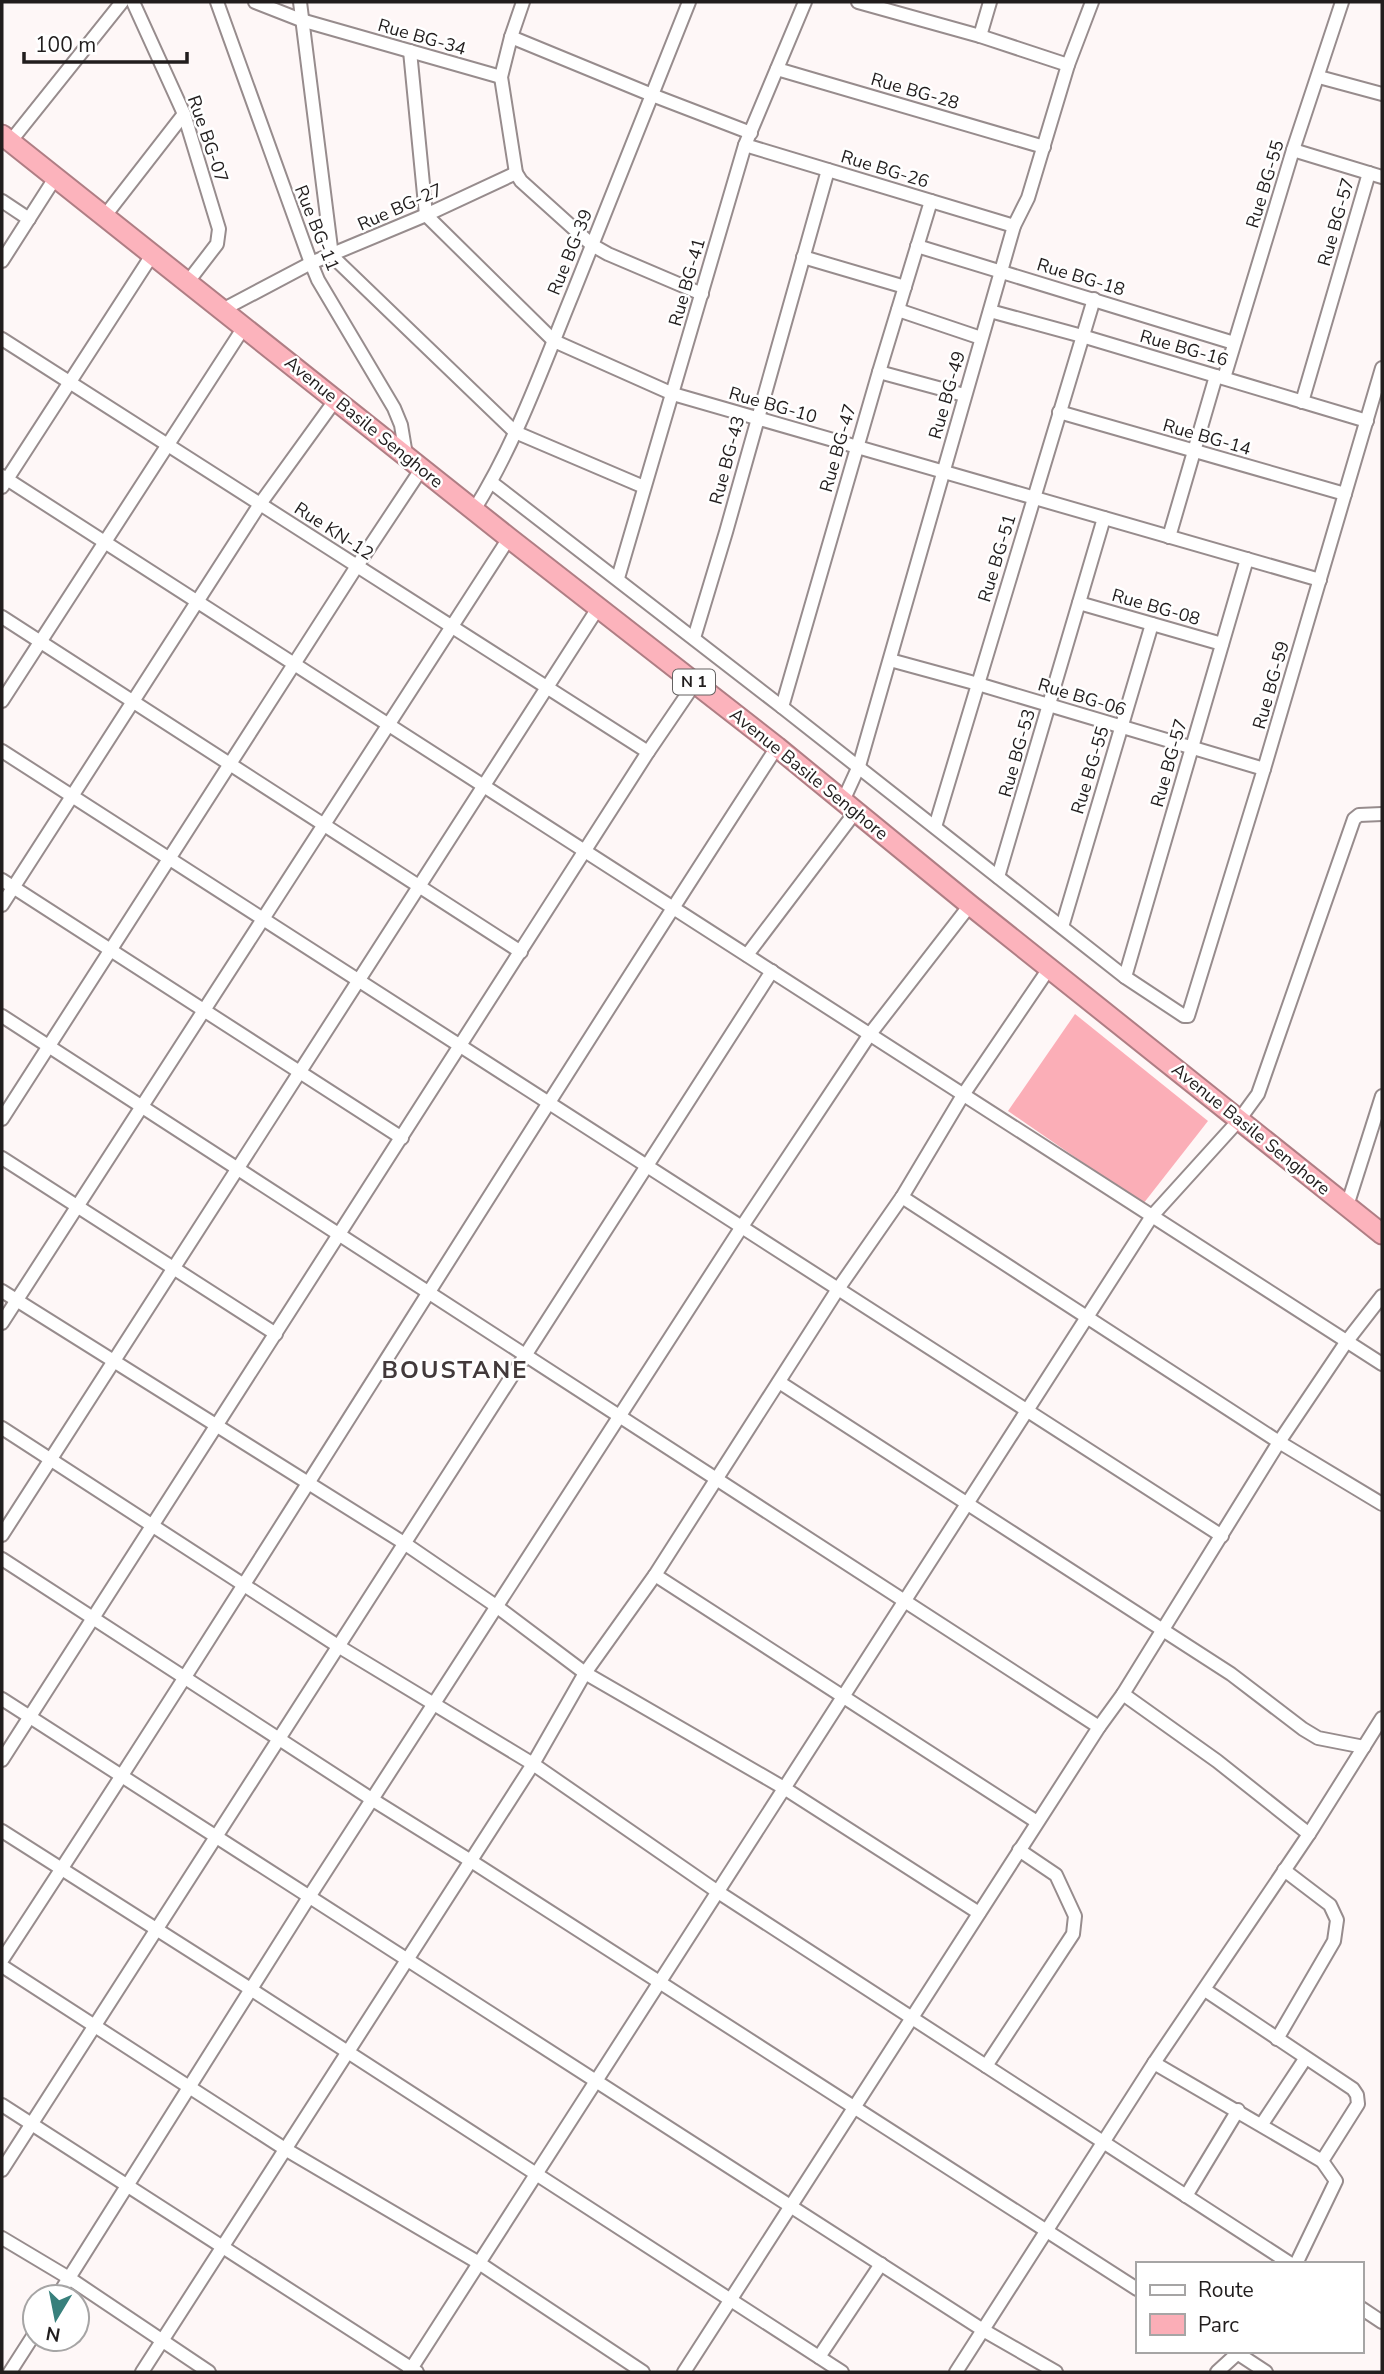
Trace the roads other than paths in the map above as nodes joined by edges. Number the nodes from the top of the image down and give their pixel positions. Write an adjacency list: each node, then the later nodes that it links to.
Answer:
1 (121, 2): 25 (street)
2 (134, 2): 23 (street, Rue BG-07)
3 (217, 2): 46 (street, Rue BG-11)
4 (255, 2): 13 (street, Rue BG-34)
5 (300, 2): 13 (street)
6 (523, 2): 15 (street)
7 (689, 2): 22 (street, Rue BG-39)
8 (804, 2): 18 (street, Rue BG-41)
9 (858, 2): 14 (street)
10 (990, 2): 14 (street)
11 (1092, 2): 17 (street, Rue BG-49)
12 (1342, 2): 20 (street, Rue BG-55)
13 (301, 20): 16 (street, Rue BG-34); 43 (street)
14 (980, 36): 17 (street)
15 (510, 37): 19 (street); 22 (street)
16 (410, 51): 19 (street, Rue BG-34); 36 (street)
17 (1068, 65): 27 (street, Rue BG-49)
18 (777, 69): 24 (street, Rue BG-41); 27 (street, Rue BG-28)
19 (500, 77): 30 (street)
20 (1319, 77): 21 (street); 28 (street, Rue BG-55)
21 (1382, 94)
22 (652, 95): 24 (street); 40 (street, Rue BG-39)
23 (184, 114): 37 (street); 48 (street, Rue BG-07)
24 (751, 133): 26 (street, Rue BG-41)
25 (6, 139): 33 (highway, Avenue Basile Senghore / N 1)
26 (746, 145): 29 (street, Rue BG-26); 50 (street, Rue BG-41)
27 (1044, 147): 39 (street, Rue BG-49)
28 (1293, 150): 31 (street); 60 (street, Rue BG-55)
29 (828, 170): 35 (street, Rue BG-26); 44 (street, Rue BG-43)
30 (516, 173): 36 (street, Rue BG-27); 40 (street)
31 (1369, 173): 32 (street); 68 (street, Rue BG-57)
32 (1382, 177)
33 (55, 178): 37 (highway, Avenue Basile Senghore / N 1); 38 (street)
34 (2, 201): 38 (street)
35 (931, 201): 39 (street, Rue BG-26); 41 (street, Rue BG-47)
36 (426, 215): 43 (street, Rue BG-27); 59 (street, Rue BG-10)
37 (104, 217): 42 (highway, Avenue Basile Senghore / N 1)
38 (29, 219): 45 (street)
39 (1014, 226): 47 (street, Rue BG-49)
40 (592, 245): 50 (street); 59 (street, Rue BG-39)
41 (917, 246): 47 (street, Rue BG-18); 49 (street, Rue BG-47)
42 (152, 256): 48 (highway, Avenue Basile Senghore / N 1); 64 (street)
43 (332, 256): 46 (street, Rue BG-27); 73 (street)
44 (803, 257): 49 (street); 71 (street, Rue BG-43)
45 (2, 261)
46 (311, 263): 52 (street, Rue BG-27); 77 (street, Rue BG-11)
47 (1002, 271): 51 (street, Rue BG-18); 54 (street, Rue BG-49)
48 (187, 283): 52 (highway, Avenue Basile Senghore / N 1)
49 (905, 287): 53 (street, Rue BG-47)
50 (702, 294): 65 (street, Rue BG-41)
51 (1094, 299): 56 (street, Rue BG-51); 60 (street, Rue BG-18)
52 (222, 310): 55 (highway, Avenue Basile Senghore / N 1)
53 (898, 310): 57 (street); 62 (street, Rue BG-47)
54 (990, 311): 56 (street, Rue BG-16); 57 (street, Rue BG-49)
55 (244, 327): 67 (highway, Avenue Basile Senghore / N 1); 74 (street)
56 (1082, 336): 63 (street, Rue BG-16); 70 (street, Rue BG-51)
57 (981, 338): 66 (street, Rue BG-49)
58 (2, 339): 64 (street, Rue KN-12)
59 (554, 341): 65 (street, Rue BG-10); 73 (street, Rue BG-39)
60 (1234, 343): 63 (street, Rue BG-55)
61 (1382, 368): 69 (street, Rue BG-59)
62 (878, 372): 66 (street); 75 (street, Rue BG-47)
63 (1220, 377): 68 (street, Rue BG-16); 76 (street, Rue BG-55)
64 (70, 382): 74 (street, Rue KN-12); 80 (street)
65 (673, 394): 71 (street, Rue BG-10); 82 (street, Rue BG-41)
66 (964, 396): 79 (street, Rue BG-49)
67 (336, 399): 77 (highway, Avenue Basile Senghore / N 1); 85 (street)
68 (1302, 402): 72 (street, Rue BG-16)
69 (1378, 402): 72 (street, Rue BG-59)
70 (1059, 412): 76 (street, Rue BG-14); 84 (street, Rue BG-51)
71 (757, 418): 75 (street, Rue BG-10); 101 (street, Rue BG-43)
72 (1367, 421): 83 (street, Rue BG-59)
73 (515, 432): 81 (street, Rue BG-39); 82 (street)
74 (167, 444): 85 (street, Rue KN-12); 90 (street)
75 (857, 447): 79 (street, Rue BG-10); 112 (street, Rue BG-47)
76 (1194, 451): 83 (street, Rue BG-14); 88 (street, Rue BG-55)
77 (406, 455): 78 (highway, Avenue Basile Senghore / N 1)
78 (422, 468): 86 (highway, Avenue Basile Senghore / N 1); 92 (street)
79 (943, 472): 84 (street, Rue BG-10); 104 (street, Rue BG-49)
80 (3, 481): 90 (street)
81 (491, 482): 86 (street, Rue BG-39); 93 (street)
82 (644, 487): 93 (street, Rue BG-41)
83 (1345, 494): 94 (street, Rue BG-59)
84 (1034, 498): 87 (street, Rue BG-10); 107 (street, Rue BG-51)
85 (260, 503): 92 (street, Rue KN-12); 95 (street)
86 (474, 510): 89 (highway, Avenue Basile Senghore / N 1)
87 (1104, 518): 88 (street, Rue BG-10); 96 (street, Rue BG-53)
88 (1169, 537): 91 (street, Rue BG-10)
89 (509, 538): 97 (highway, Avenue Basile Senghore / N 1); 100 (street)
90 (104, 542): 95 (street); 102 (street)
91 (1247, 559): 94 (street, Rue BG-10); 103 (street, Rue BG-57)
92 (357, 566): 100 (street, Rue KN-12); 105 (street)
93 (618, 578): 101 (street)
94 (1320, 580): 121 (street, Rue BG-59)
95 (197, 601): 105 (street); 110 (street)
96 (1079, 603): 99 (street, Rue BG-08); 111 (street, Rue BG-53)
97 (598, 608): 106 (highway, Avenue Basile Senghore / N 1); 108 (street)
98 (2, 617): 102 (street)
99 (1152, 624): 103 (street, Rue BG-08); 114 (street, Rue BG-55)
100 (452, 626): 108 (street, Rue KN-12); 113 (street)
101 (694, 638): 112 (street)
102 (40, 642): 109 (street); 110 (street)
103 (1222, 644): 116 (street, Rue BG-57)
104 (890, 660): 107 (street, Rue BG-06); 120 (street, Rue BG-49)
105 (294, 664): 113 (street); 119 (street)
106 (695, 683): 115 (highway, Avenue Basile Senghore / N 1); 118 (street)
107 (978, 684): 111 (street, Rue BG-06); 127 (street, Rue BG-51)
108 (547, 687): 118 (street, Rue KN-12); 122 (street)
109 (2, 701)
110 (132, 701): 119 (street); 123 (street)
111 (1049, 705): 114 (street, Rue BG-06); 130 (street, Rue BG-53)
112 (782, 706): 120 (street)
113 (388, 725): 122 (street); 126 (street)
114 (1121, 727): 116 (street, Rue BG-06); 137 (street, Rue BG-55)
115 (777, 747): 124 (highway, Avenue Basile Senghore / N 1); 135 (street)
116 (1192, 748): 121 (street, Rue BG-06); 143 (street, Rue BG-57)
117 (2, 751): 123 (street)
118 (648, 752): 128 (street)
119 (229, 764): 126 (street); 129 (street)
120 (859, 766): 124 (street, Rue BG-49); 127 (street)
121 (1264, 769): 143 (street, Rue BG-59)
122 (483, 786): 128 (street); 132 (street)
123 (72, 796): 129 (street); 131 (street)
124 (849, 806): 134 (highway, Avenue Basile Senghore / N 1); 140 (street, Rue BG-49)
125 (1382, 814): 156 (street)
126 (324, 825): 132 (street); 136 (street)
127 (935, 827): 130 (street)
128 (586, 852): 135 (street); 139 (street)
129 (169, 858): 136 (street); 138 (street)
130 (998, 877): 137 (street)
131 (7, 884): 133 (street); 138 (street)
132 (419, 886): 139 (street); 144 (street)
133 (2, 905)
134 (970, 905): 141 (highway, Avenue Basile Senghore / N 1); 147 (street)
135 (671, 908): 140 (street); 153 (street)
136 (263, 919): 144 (street); 145 (street)
137 (1062, 927): 143 (street)
138 (110, 950): 145 (street); 148 (street)
139 (522, 952): 149 (street)
140 (747, 955): 142 (street)
141 (1050, 967): 151 (street); 156 (highway, Avenue Basile Senghore / N 1)
142 (772, 971): 147 (street); 159 (street)
143 (1125, 977)
144 (358, 980): 149 (street); 150 (street)
145 (204, 1011): 150 (street); 154 (street)
146 (2, 1016): 148 (street)
147 (870, 1034): 151 (street); 165 (street)
148 (48, 1046): 154 (street); 155 (street)
149 (461, 1046): 153 (street); 157 (street)
150 (299, 1072): 157 (street); 160 (street)
151 (964, 1095): 161 (street); 164 (street)
152 (1382, 1096): 163 (street)
153 (550, 1103): 159 (street); 171 (street)
154 (142, 1107): 160 (street); 162 (street)
155 (2, 1119)
156 (1238, 1120): 163 (highway, Avenue Basile Senghore / N 1); 164 (street)
157 (402, 1138): 167 (street)
158 (2, 1158): 162 (street)
159 (647, 1166): 165 (street); 178 (street)
160 (237, 1169): 167 (street); 168 (street)
161 (902, 1197): 169 (street); 174 (street)
162 (78, 1206): 168 (street); 173 (street)
163 (1347, 1206): 166 (highway, Avenue Basile Senghore / N 1)
164 (1152, 1216): 174 (street); 177 (street)
165 (741, 1228): 169 (street); 183 (street)
166 (1382, 1234)
167 (340, 1235): 171 (street); 176 (street)
168 (174, 1268): 176 (street); 179 (street)
169 (838, 1289): 181 (street); 182 (street)
170 (2, 1290): 173 (street)
171 (429, 1293): 178 (street); 189 (street)
172 (1382, 1296): 177 (street)
173 (16, 1301): 175 (street); 179 (street)
174 (1087, 1316): 182 (street); 186 (street)
175 (2, 1323)
176 (276, 1334): 184 (street)
177 (1347, 1341): 180 (street); 186 (street)
178 (525, 1355): 183 (street); 195 (street)
179 (114, 1362): 184 (street); 187 (street)
180 (1382, 1364)
181 (779, 1382): 188 (street); 190 (street)
182 (1027, 1410): 190 (street); 194 (street)
183 (622, 1416): 188 (street); 200 (street)
184 (217, 1427): 189 (street); 192 (street)
185 (2, 1428): 187 (street)
186 (1279, 1442): 191 (street); 194 (street)
187 (51, 1459): 192 (street); 193 (street)
188 (716, 1479): 197 (street); 199 (street)
189 (308, 1482): 195 (street); 198 (street)
190 (967, 1503): 199 (street); 202 (street)
191 (1382, 1504)
192 (153, 1526): 198 (street); 201 (street)
193 (2, 1535)
194 (1222, 1536): 202 (street)
195 (404, 1543): 200 (street); 203 (street)
196 (2, 1559): 201 (street)
197 (655, 1575): 204 (street); 207 (street)
198 (243, 1584): 203 (street); 205 (street)
199 (905, 1601): 207 (street); 212 (street)
200 (496, 1606): 204 (street); 209 (street)
201 (93, 1618): 205 (street); 210 (street)
202 (1162, 1629): 206 (street); 214 (street)
203 (338, 1646): 209 (street); 213 (street)
204 (585, 1673): 216 (street); 218 (street)
205 (184, 1676): 213 (street); 217 (street)
206 (1123, 1695): 212 (street); 222 (street)
207 (843, 1696): 218 (street); 220 (street)
208 (2, 1699): 210 (street)
209 (435, 1703): 216 (street); 219 (street)
210 (30, 1717): 215 (street); 217 (street)
211 (1382, 1718): 214 (street)
212 (1099, 1727): 220 (street)
213 (279, 1737): 219 (street); 223 (street)
214 (1364, 1747): 222 (street)
215 (2, 1760)
216 (533, 1764): 225 (street); 228 (street)
217 (121, 1776): 223 (street); 226 (street)
218 (784, 1788): 228 (street); 230 (street)
219 (373, 1800): 225 (street); 229 (street)
220 (1037, 1822): 224 (street)
221 (2, 1831): 226 (street)
222 (1309, 1834): 227 (street)
223 (216, 1837): 229 (street); 231 (street)
224 (1020, 1850): 230 (street); 244 (street)
225 (471, 1861): 233 (street); 235 (street)
226 (61, 1870): 231 (street); 232 (street)
227 (1284, 1870): 237 (street); 240 (street)
228 (718, 1892): 235 (street); 238 (street)
229 (309, 1897): 233 (street); 236 (street)
230 (979, 1913): 238 (street)
231 (156, 1930): 236 (street); 239 (street)
232 (2, 1960)
233 (407, 1960): 241 (street); 245 (street)
234 (2, 1966): 239 (street)
235 (660, 1982): 245 (street); 248 (street)
236 (252, 1990): 241 (street); 246 (street)
237 (1205, 1990): 240 (street); 243 (street)
238 (912, 2018): 244 (street); 248 (street)
239 (96, 2025): 246 (street); 250 (street)
240 (1277, 2039): 242 (street)
241 (347, 2054): 253 (street); 256 (street)
242 (1305, 2059): 251 (street); 254 (street)
243 (1154, 2063): 249 (street); 252 (street)
244 (986, 2066): 252 (street)
245 (596, 2081): 256 (street); 259 (street)
246 (189, 2087): 253 (street); 257 (street)
247 (2, 2105): 250 (street)
248 (854, 2107): 259 (street); 260 (street)
249 (1238, 2110): 251 (street); 258 (street)
250 (31, 2124): 255 (street); 257 (street)
251 (1262, 2124): 254 (street)
252 (1104, 2142): 258 (street); 260 (street)
253 (285, 2150): 262 (street); 265 (street)
254 (1322, 2161): 264 (street)
255 (2, 2169)
256 (536, 2175): 265 (street); 270 (street)
257 (128, 2186): 262 (street); 267 (street)
258 (1186, 2196): 263 (street)
259 (791, 2206): 266 (street); 270 (street)
260 (1046, 2231): 269 (street); 273 (street)
261 (2, 2238): 267 (street)
262 (223, 2247): 274 (street); 279 (street)
263 (1290, 2262)
264 (1294, 2262)
265 (479, 2263): 279 (street); 283 (street)
266 (881, 2264): 273 (street); 278 (street)
267 (69, 2278): 268 (street); 274 (street)
268 (66, 2283)
269 (1136, 2288)
270 (730, 2300): 278 (street); 284 (street)
271 (1363, 2309): 272 (street)
272 (1382, 2322)
273 (983, 2330): 286 (street); 287 (street)
274 (162, 2342): 281 (street); 282 (street)
275 (22, 2353): 280 (street)
276 (1236, 2353): 288 (street)
277 (1238, 2353): 289 (street)
278 (819, 2357): 285 (street)
279 (412, 2371)
280 (10, 2372)
281 (142, 2372)
282 (209, 2372)
283 (643, 2372)
284 (684, 2372)
285 (842, 2372)
286 (956, 2372)
287 (1056, 2372)
288 (1217, 2372)
289 (1266, 2372)

